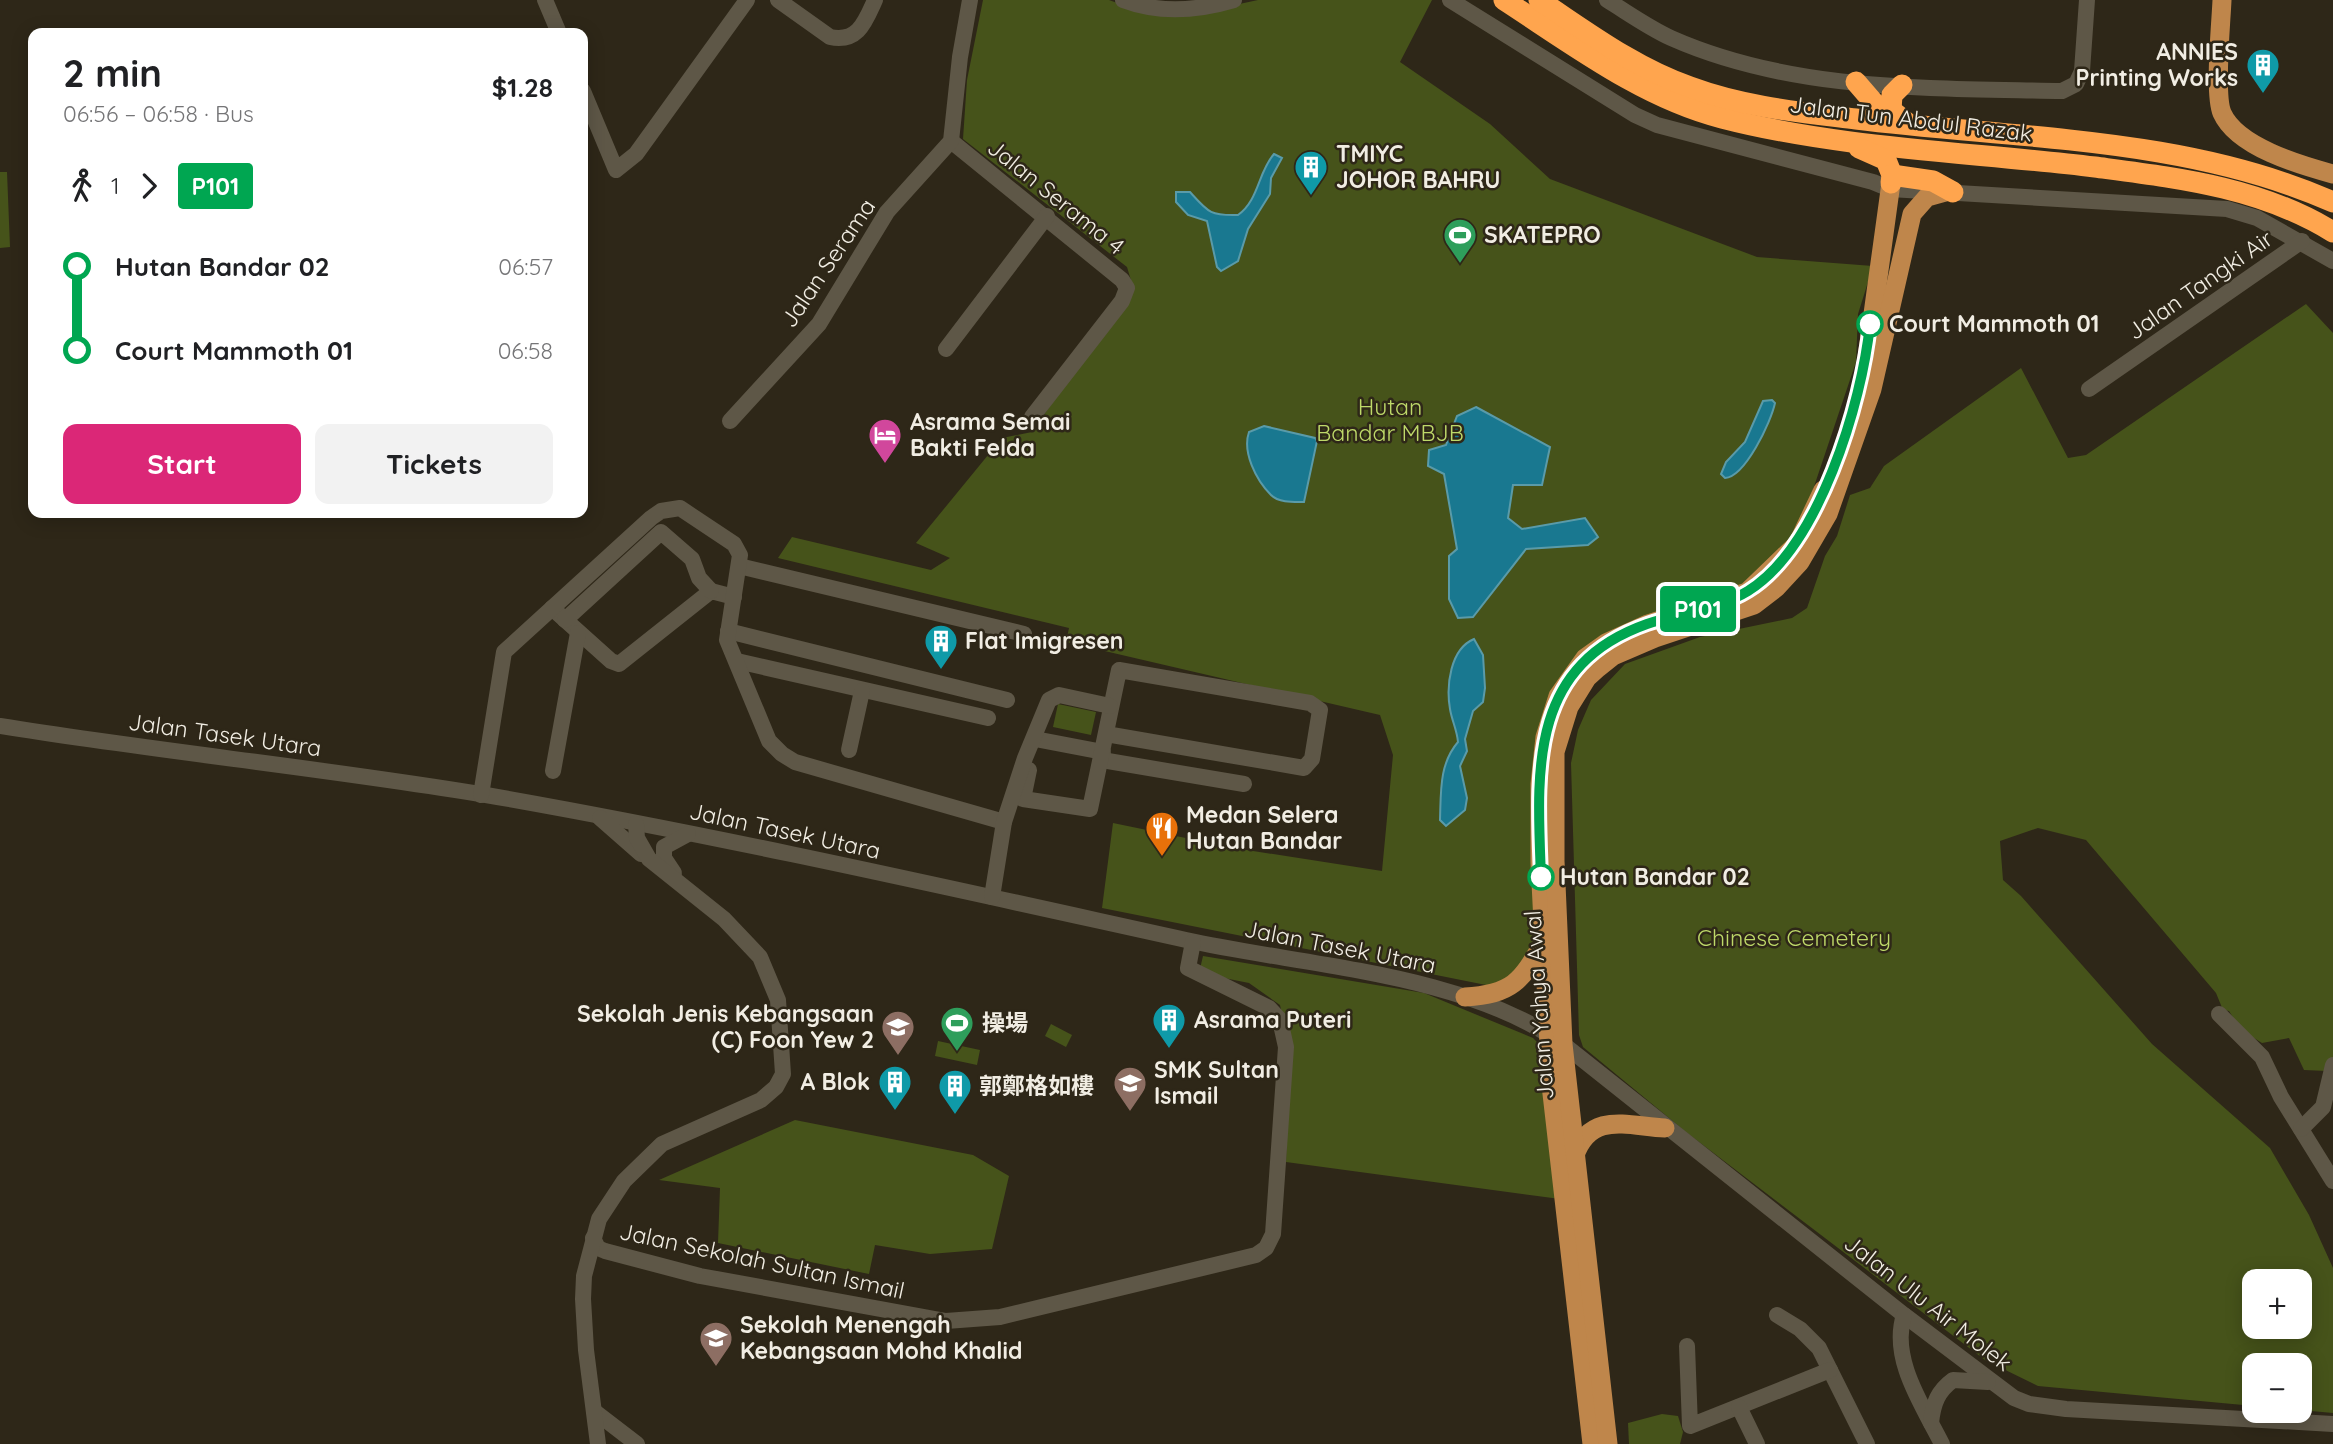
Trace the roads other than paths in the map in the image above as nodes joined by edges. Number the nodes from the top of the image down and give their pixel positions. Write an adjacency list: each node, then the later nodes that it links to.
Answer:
1 (545, 0): 14 (street)
2 (747, 0): 17 (street)
3 (778, 0): 4 (street)
4 (874, 0)
5 (970, 0): 21 (street)
6 (1123, 0): 7 (street)
7 (1234, 0)
8 (1450, 0): 23 (street)
9 (1504, 0): 20 (highway, Jalan Tun Abdul Razak)
10 (1539, 0): 19 (highway, Jalan Tun Abdul Razak)
11 (1607, 0): 15 (street)
12 (2087, 0): 16 (street)
13 (2222, 0): 22 (main road)
14 (557, 28)
15 (1856, 82): 16 (street); 18 (highway)
16 (1902, 85): 18 (highway)
17 (588, 103)
18 (1891, 110): 19 (highway)
19 (1910, 126): 25 (highway, Jalan Tun Abdul Razak)
20 (1818, 137): 23 (highway); 27 (highway, Jalan Tun Abdul Razak)
21 (951, 141): 26 (street, Jalan Serama 4); 33 (street, Jalan Serama)
22 (2333, 174)
23 (1887, 182): 24 (highway); 64 (main road, Jalan Yahya Awal)
24 (1949, 192): 28 (street); 67 (main road, Jalan Yahya Awal)
25 (2333, 202)
26 (1047, 216): 30 (street); 32 (street, Jalan Serama 4)
27 (2333, 232)
28 (2302, 241): 29 (street); 31 (street, Jalan Tangki Air)
29 (2333, 261)
30 (946, 349)
31 (2089, 389)
32 (1032, 417)
33 (730, 421)
34 (739, 566): 35 (street); 36 (street); 39 (street)
35 (724, 594): 36 (street); 37 (street); 38 (street)
36 (559, 614): 37 (street); 55 (street)
37 (578, 633): 52 (street)
38 (735, 633): 40 (street); 42 (street)
39 (1024, 634)
40 (743, 663): 41 (street); 57 (street)
41 (862, 691): 44 (street); 49 (street)
42 (1007, 700)
43 (1110, 706): 46 (street); 47 (street); 48 (street)
44 (988, 718)
45 (0, 726): 55 (street, Jalan Tasek Utara)
46 (1106, 734): 48 (street); 50 (street)
47 (1035, 739): 50 (street); 51 (street)
48 (1174, 746): 53 (street)
49 (849, 750)
50 (1102, 756): 51 (street); 53 (street)
51 (1022, 769): 57 (street)
52 (552, 771)
53 (1169, 772): 54 (street)
54 (1244, 784)
55 (481, 795): 56 (street, Jalan Tasek Utara)
56 (597, 816): 58 (street, Jalan Tasek Utara); 60 (street)
57 (1004, 822): 62 (street)
58 (636, 824): 59 (street, Jalan Tasek Utara); 60 (street)
59 (688, 834): 61 (street); 62 (street, Jalan Tasek Utara)
60 (663, 869): 61 (street)
61 (678, 881): 73 (street)
62 (992, 897): 63 (street, Jalan Tasek Utara)
63 (1193, 942): 65 (street, Jalan Tasek Utara); 73 (street, Jalan Sekolah Sultan Ismail)
64 (1544, 943): 65 (main road); 67 (main road, Jalan Yahya Awal)
65 (1465, 997): 67 (street, Jalan Tasek Utara)
66 (2219, 1014): 70 (street)
67 (1556, 1039): 69 (street, Jalan Ulu Air Molek); 71 (main road, Jalan Yahya Awal); 85 (main road, Jalan Yahya Awal)
68 (2333, 1065): 70 (street)
69 (1665, 1128): 71 (main road); 75 (street, Jalan Ulu Air Molek)
70 (2301, 1129): 72 (street)
71 (1575, 1155): 86 (main road, Jalan Yahya Awal)
72 (2333, 1181)
73 (593, 1238): 80 (street)
74 (1777, 1315): 77 (street)
75 (1904, 1315): 78 (street, Jalan Ulu Air Molek); 81 (street)
76 (1687, 1346): 79 (street)
77 (1830, 1370): 79 (street); 88 (street)
78 (1991, 1382): 81 (street); 82 (street, Jalan Ulu Air Molek)
79 (1739, 1406): 87 (street)
80 (594, 1412): 83 (street); 84 (street)
81 (1931, 1423): 89 (street)
82 (2333, 1424)
83 (598, 1444)
84 (637, 1444)
85 (1592, 1444)
86 (1608, 1444)
87 (1757, 1444)
88 (1867, 1444)
89 (1942, 1444)

